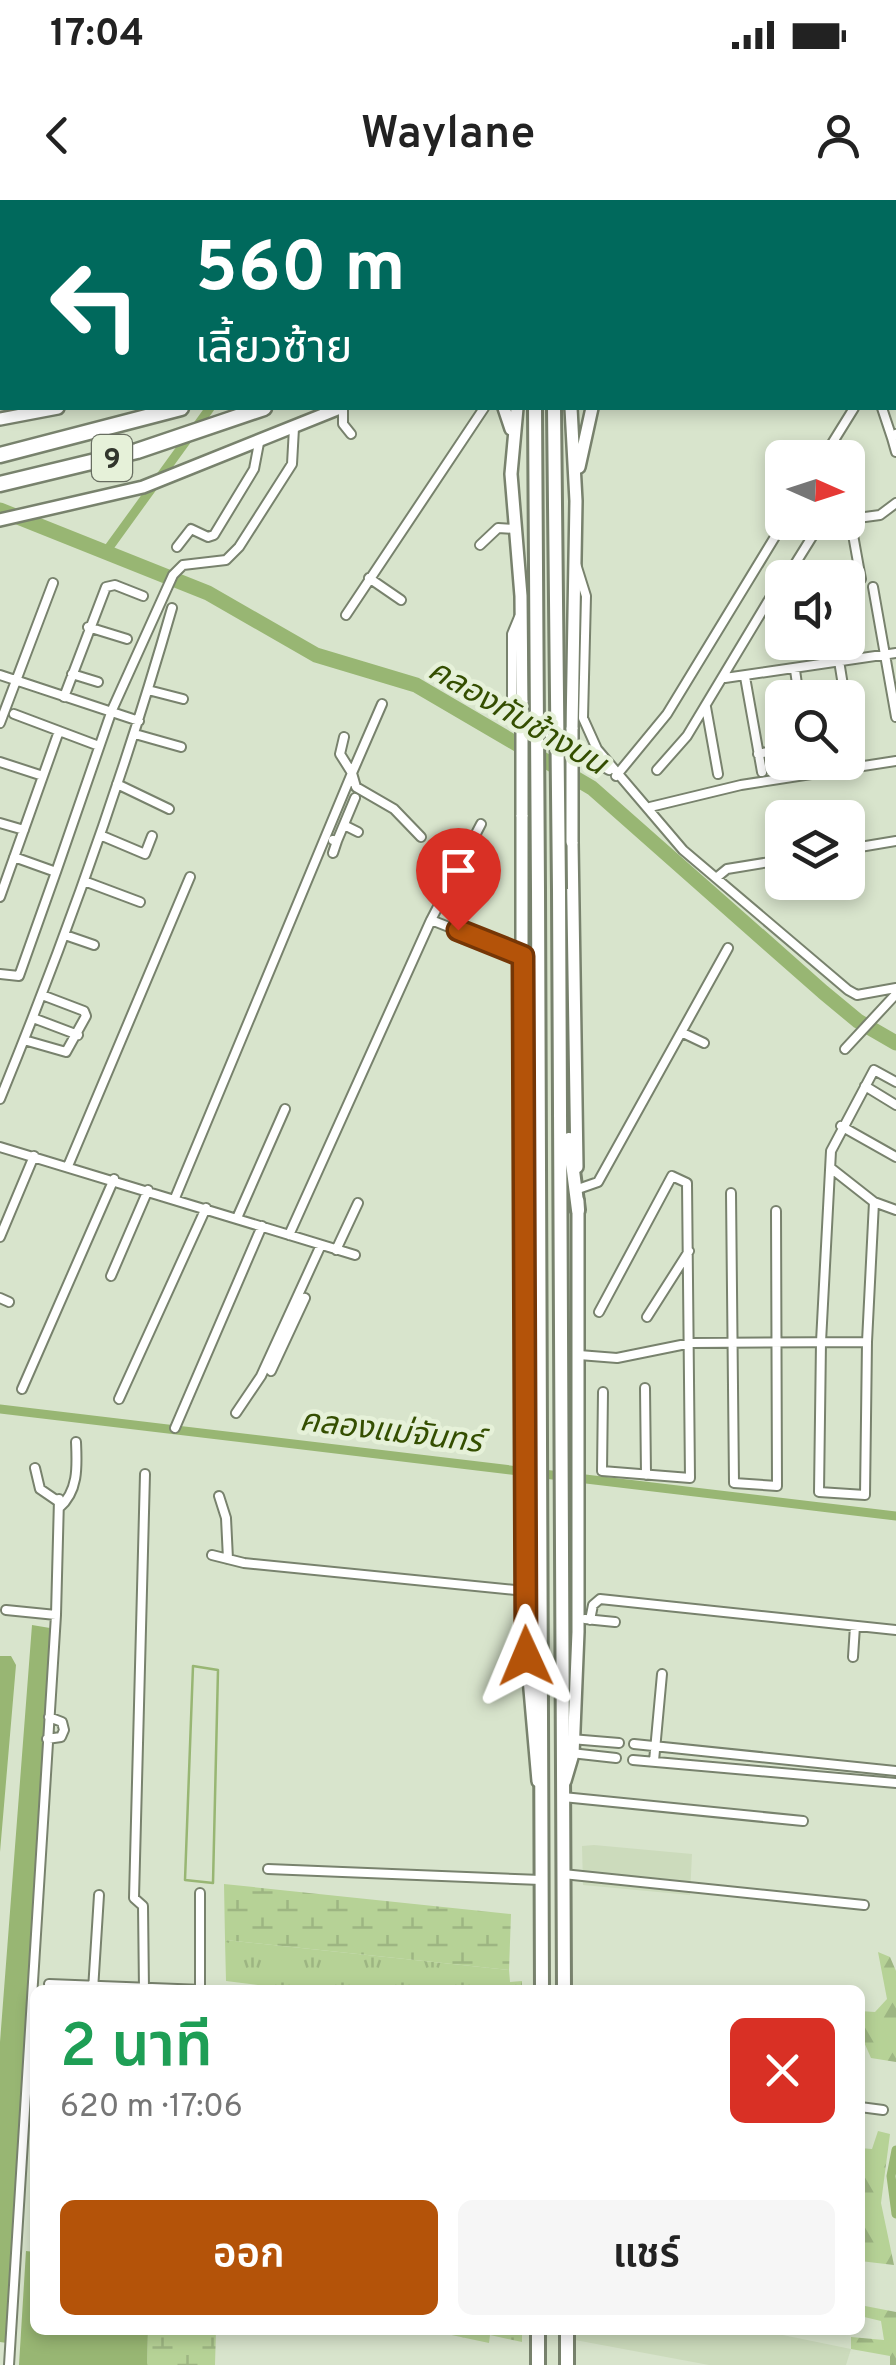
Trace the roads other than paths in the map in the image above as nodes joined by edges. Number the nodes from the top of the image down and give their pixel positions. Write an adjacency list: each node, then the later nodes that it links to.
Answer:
1 (47, 410): 15 (main road)
2 (173, 410): 23 (highway, 9)
3 (259, 410): 24 (highway, 9)
4 (337, 410): 16 (main road)
5 (342, 410): 17 (street)
6 (483, 410): 33 (street)
7 (505, 410): 19 (main road)
8 (517, 410): 19 (main road)
9 (535, 410): 122 (main road, bridge)
10 (554, 410): 123 (main road, bridge)
11 (571, 410): 25 (main road)
12 (592, 410): 25 (main road)
13 (853, 410): 20 (street)
14 (883, 410): 18 (street)
15 (0, 419)
16 (294, 428): 21 (main road); 63 (street)
17 (352, 434)
18 (894, 436): 22 (street)
19 (512, 438): 29 (main road)
20 (835, 440)
21 (259, 444): 28 (main road); 32 (street)
22 (896, 452)
23 (0, 454)
24 (0, 484)
25 (576, 500): 36 (main road)
26 (896, 503): 27 (street)
27 (865, 518)
28 (0, 520)
29 (516, 529): 31 (street); 41 (main road)
30 (773, 540): 80 (street)
31 (480, 545)
32 (177, 547)
33 (369, 578): 38 (street); 42 (street)
34 (53, 583): 56 (street)
35 (873, 587): 46 (street)
36 (579, 595): 80 (street); 136 (main road, bridge)
37 (143, 596): 43 (street)
38 (402, 600)
39 (765, 607): 53 (street)
40 (172, 608): 58 (street)
41 (522, 611): 80 (street); 112 (main road, bridge)
42 (346, 615)
43 (88, 627): 44 (street); 50 (street)
44 (127, 640)
45 (896, 654): 46 (street)
46 (885, 655): 48 (street); 65 (street)
47 (839, 660): 48 (street)
48 (839, 663): 49 (street); 55 (street)
49 (795, 670): 52 (street); 54 (street)
50 (72, 674): 57 (street); 59 (street)
51 (0, 675): 56 (street)
52 (744, 677): 53 (street); 74 (street)
53 (725, 678): 62 (street)
54 (796, 680)
55 (842, 680)
56 (16, 681): 59 (street); 67 (street)
57 (98, 682)
58 (148, 690): 60 (street); 66 (street)
59 (64, 698): 63 (street)
60 (183, 700)
61 (382, 704): 78 (street)
62 (706, 707): 77 (street); 81 (street)
63 (112, 710): 66 (street); 71 (street)
64 (14, 714): 68 (street)
65 (896, 717)
66 (139, 721): 69 (street)
67 (0, 723)
68 (59, 731): 71 (street); 82 (street)
69 (135, 734): 72 (street); 83 (street)
70 (344, 737): 78 (street)
71 (99, 746): 102 (street)
72 (180, 747)
73 (765, 752): 74 (street)
74 (758, 754): 79 (street)
75 (896, 761): 85 (street)
76 (0, 762): 82 (street)
77 (657, 770)
78 (352, 772): 94 (street); 95 (street)
79 (762, 772)
80 (615, 774): 85 (street)
81 (718, 774)
82 (43, 776): 90 (street)
83 (118, 784): 86 (street); 92 (street)
84 (355, 798): 89 (street)
85 (650, 806): 104 (street)
86 (169, 809)
87 (0, 823): 90 (street)
88 (481, 824): 108 (street)
89 (344, 825): 91 (street); 96 (street)
90 (24, 830): 100 (street)
91 (358, 832)
92 (100, 835): 93 (street); 105 (street)
93 (152, 836)
94 (324, 836): 96 (street); 139 (street)
95 (421, 837)
96 (337, 841): 99 (street)
97 (896, 841): 98 (street)
98 (865, 846)
99 (332, 853)
100 (14, 857): 102 (street); 106 (street)
101 (765, 863): 104 (street)
102 (56, 872): 113 (street)
103 (190, 877): 133 (street)
104 (716, 878): 114 (street)
105 (84, 881): 107 (street); 109 (street)
106 (0, 898)
107 (140, 902)
108 (431, 920): 112 (street); 149 (street)
109 (65, 935): 110 (street); 115 (street)
110 (94, 945)
111 (728, 948): 117 (street)
112 (523, 956): 145 (main road)
113 (0, 974)
114 (896, 991): 121 (street)
115 (42, 996): 116 (street); 118 (street)
116 (33, 1018): 118 (street); 119 (street)
117 (683, 1033): 120 (street); 136 (street)
118 (78, 1035): 119 (street)
119 (24, 1040): 126 (street)
120 (704, 1043)
121 (844, 1049)
122 (540, 1066): 145 (main road); 201 (main road)
123 (562, 1082): 143 (main road); 194 (main road)
124 (896, 1082): 125 (street)
125 (865, 1086): 127 (street); 129 (street)
126 (0, 1099)
127 (896, 1104)
128 (285, 1109): 147 (street)
129 (841, 1126): 132 (street); 134 (street)
130 (0, 1147): 131 (street)
131 (34, 1156): 133 (street); 150 (street)
132 (896, 1157)
133 (68, 1166): 135 (street)
134 (832, 1170): 140 (street); 162 (street)
135 (114, 1179): 137 (street); 168 (street)
136 (578, 1189): 143 (main road)
137 (148, 1190): 139 (street); 155 (street)
138 (731, 1193): 160 (street)
139 (175, 1198): 142 (street)
140 (874, 1202): 144 (street); 163 (street)
141 (358, 1203): 152 (street)
142 (206, 1208): 147 (street); 170 (street)
143 (578, 1210): 165 (main road)
144 (896, 1210)
145 (522, 1211): 181 (main road)
146 (776, 1211): 161 (street)
147 (237, 1218): 148 (street)
148 (262, 1226): 149 (street); 172 (street)
149 (290, 1235): 151 (street)
150 (0, 1237)
151 (321, 1245): 152 (street); 157 (street)
152 (336, 1250): 154 (street)
153 (688, 1251): 158 (street); 159 (street); 164 (street)
154 (355, 1255)
155 (111, 1276)
156 (305, 1298): 157 (street)
157 (296, 1308): 166 (street); 171 (street)
158 (599, 1312)
159 (647, 1317)
160 (733, 1342): 161 (street); 161 (street); 164 (street)
161 (776, 1342): 162 (street)
162 (821, 1342): 163 (street); 163 (street)
163 (866, 1342)
164 (691, 1343): 165 (street); 176 (street)
165 (578, 1356): 184 (main road)
166 (271, 1371)
167 (645, 1388): 176 (street)
168 (22, 1389)
169 (603, 1392): 176 (street)
170 (119, 1399)
171 (236, 1414)
172 (175, 1428)
173 (76, 1442): 178 (street)
174 (35, 1468): 178 (street)
175 (144, 1474): 216 (street)
176 (646, 1474)
177 (219, 1496): 180 (street)
178 (59, 1503): 183 (street)
179 (212, 1555): 180 (street)
180 (228, 1559): 181 (street)
181 (525, 1591): 201 (main road)
182 (6, 1610): 183 (street)
183 (56, 1616): 190 (street)
184 (584, 1619): 185 (street); 186 (street); 194 (main road)
185 (616, 1622)
186 (855, 1626): 187 (street); 188 (street)
187 (896, 1630)
188 (853, 1657)
189 (662, 1674): 195 (street)
190 (49, 1717): 191 (street); 191 (street)
191 (47, 1739): 213 (street)
192 (619, 1743): 194 (street)
193 (634, 1744): 195 (street)
194 (568, 1746): 196 (street); 203 (main road)
195 (656, 1746): 198 (street); 199 (street)
196 (616, 1758)
197 (633, 1760): 198 (street)
198 (654, 1761): 200 (street)
199 (896, 1772)
200 (896, 1782)
201 (539, 1785): 208 (main road)
202 (645, 1789): 204 (street)
203 (563, 1792): 204 (street); 207 (main road)
204 (644, 1802): 205 (street)
205 (802, 1821)
206 (268, 1869): 208 (street)
207 (563, 1874): 211 (street); 219 (main road)
208 (541, 1880): 218 (main road)
209 (200, 1894): 217 (street)
210 (100, 1895): 215 (street)
211 (864, 1904)
212 (49, 1984): 214 (street)
213 (32, 1985)
214 (60, 1985)
215 (93, 1985)
216 (144, 1985)
217 (201, 1985)
218 (542, 1985)
219 (564, 1985)
220 (30, 2027): 225 (street)
221 (865, 2108): 222 (street)
222 (883, 2110)
223 (538, 2335): 226 (main road)
224 (566, 2335): 227 (main road)
225 (10, 2365)
226 (538, 2365)
227 (567, 2365)

